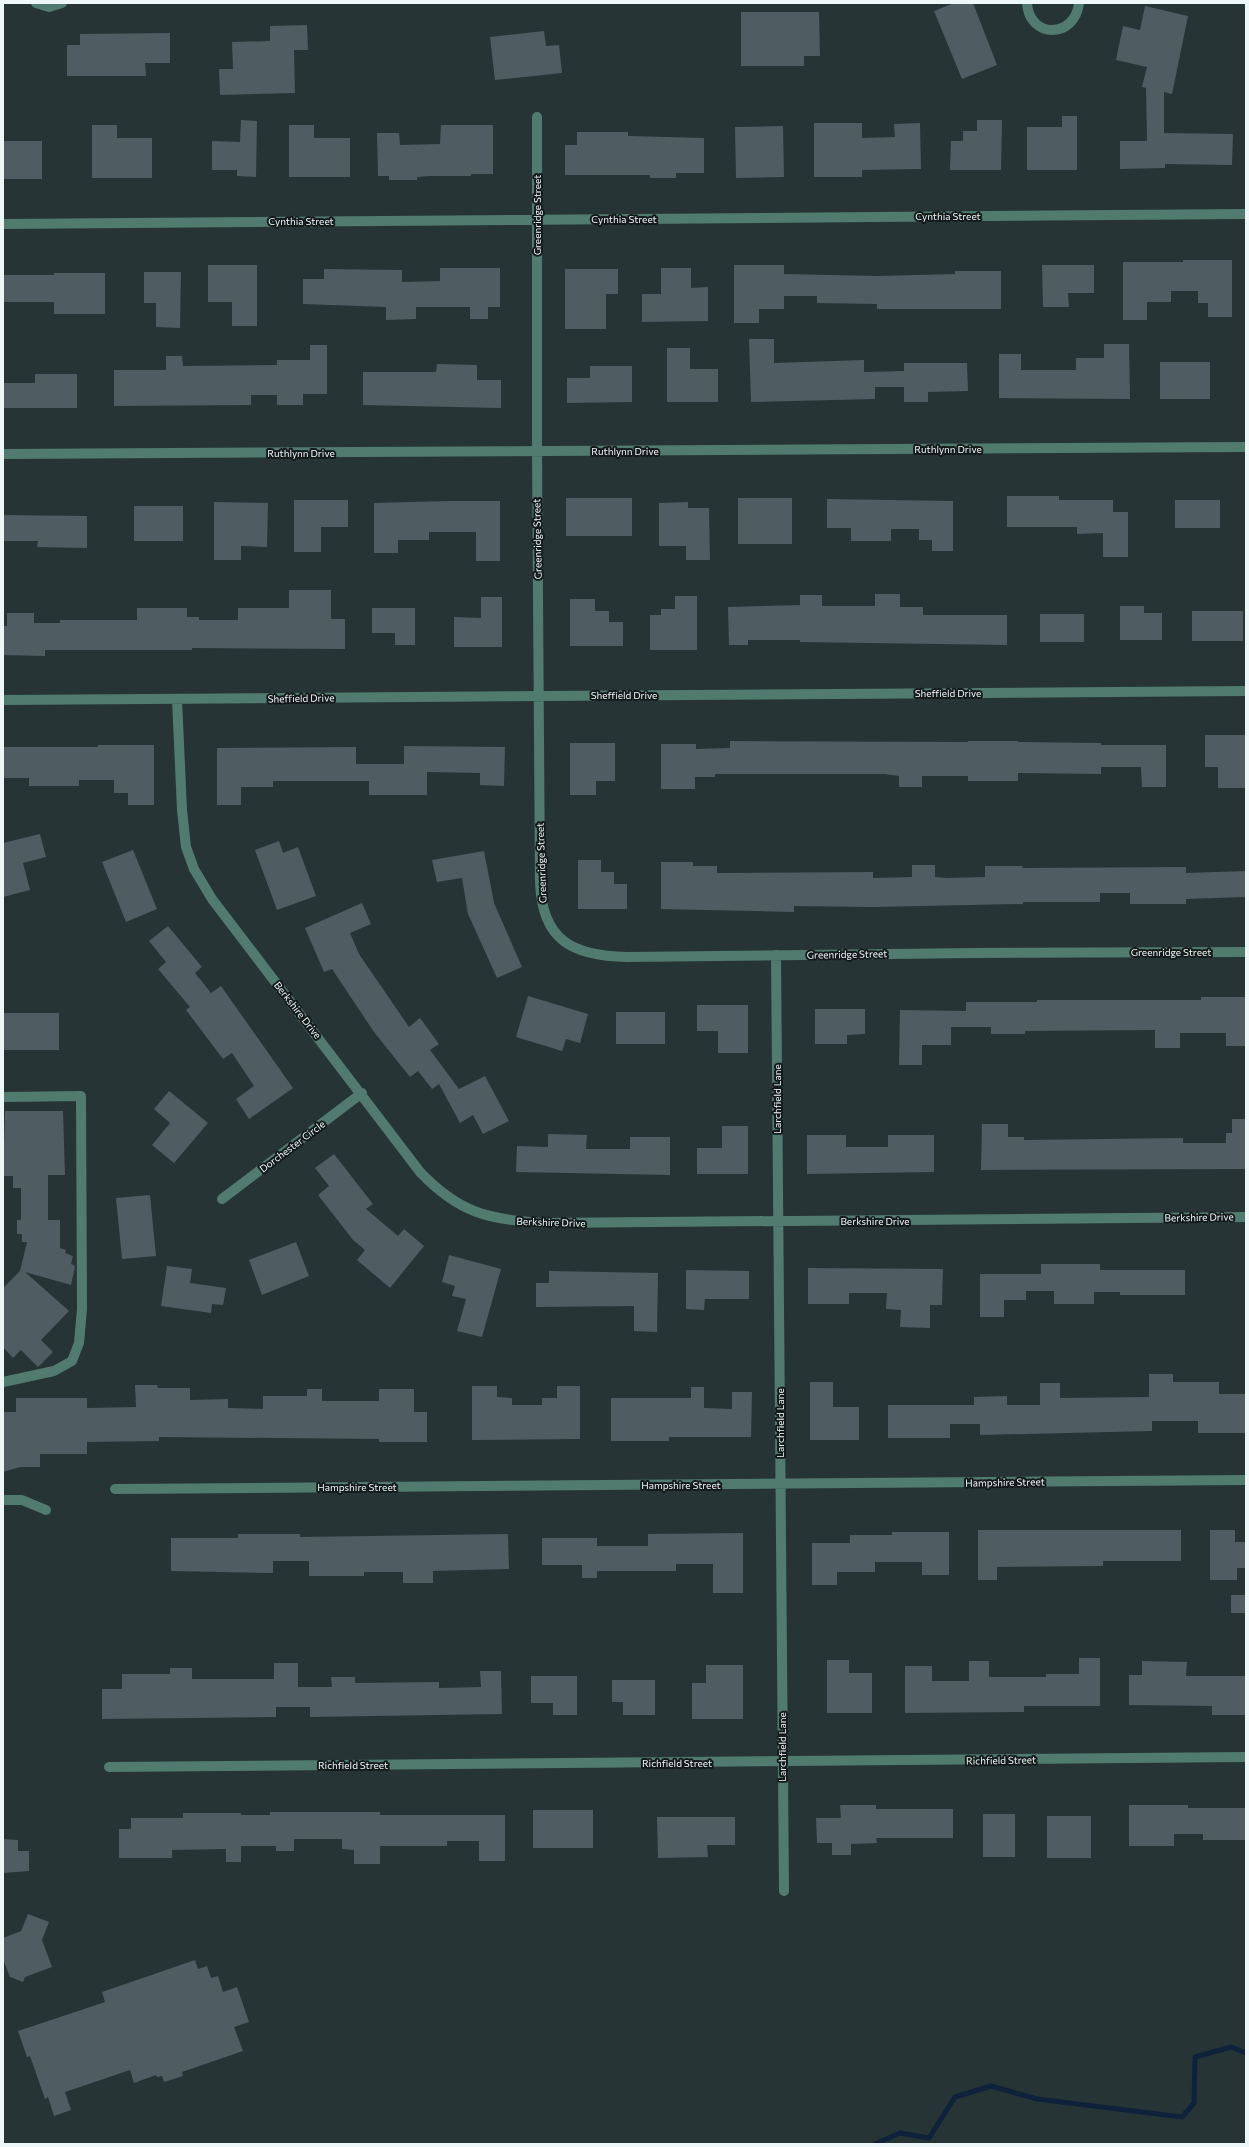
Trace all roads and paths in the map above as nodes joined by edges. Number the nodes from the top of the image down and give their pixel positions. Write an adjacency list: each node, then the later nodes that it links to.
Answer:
1 (36, 3): 2 (street)
2 (62, 3)
3 (1027, 3): 4 (street)
4 (1079, 3)
5 (537, 117): 7 (street, Greenridge Street)
6 (1246, 214): 7 (street, Cynthia Street)
7 (537, 219): 8 (street, Cynthia Street); 10 (street, Greenridge Street)
8 (3, 224)
9 (1246, 447): 10 (street, Ruthlynn Drive)
10 (536, 452): 11 (street, Ruthlynn Drive); 13 (street, Greenridge Street)
11 (3, 454)
12 (1246, 691): 13 (street, Sheffield Drive)
13 (539, 695): 14 (street, Sheffield Drive); 17 (street, Greenridge Street)
14 (178, 699): 15 (street, Sheffield Drive); 18 (street, Berkshire Drive)
15 (3, 700)
16 (1246, 952): 17 (street, Greenridge Street)
17 (776, 955): 22 (street, Larchfield Lane)
18 (362, 1093): 20 (street, Dorchester Circle); 22 (street, Berkshire Drive)
19 (3, 1097): 23 (street)
20 (222, 1199)
21 (1246, 1217): 22 (street, Berkshire Drive)
22 (778, 1221): 25 (street, Larchfield Lane)
23 (3, 1382)
24 (1246, 1480): 25 (street, Hampshire Street)
25 (780, 1484): 26 (street, Hampshire Street); 30 (street, Larchfield Lane)
26 (115, 1489)
27 (3, 1500): 28 (street)
28 (46, 1510)
29 (1246, 1757): 30 (street, Richfield Street)
30 (782, 1762): 31 (street, Richfield Street); 32 (street, Larchfield Lane)
31 (109, 1767)
32 (784, 1891)

